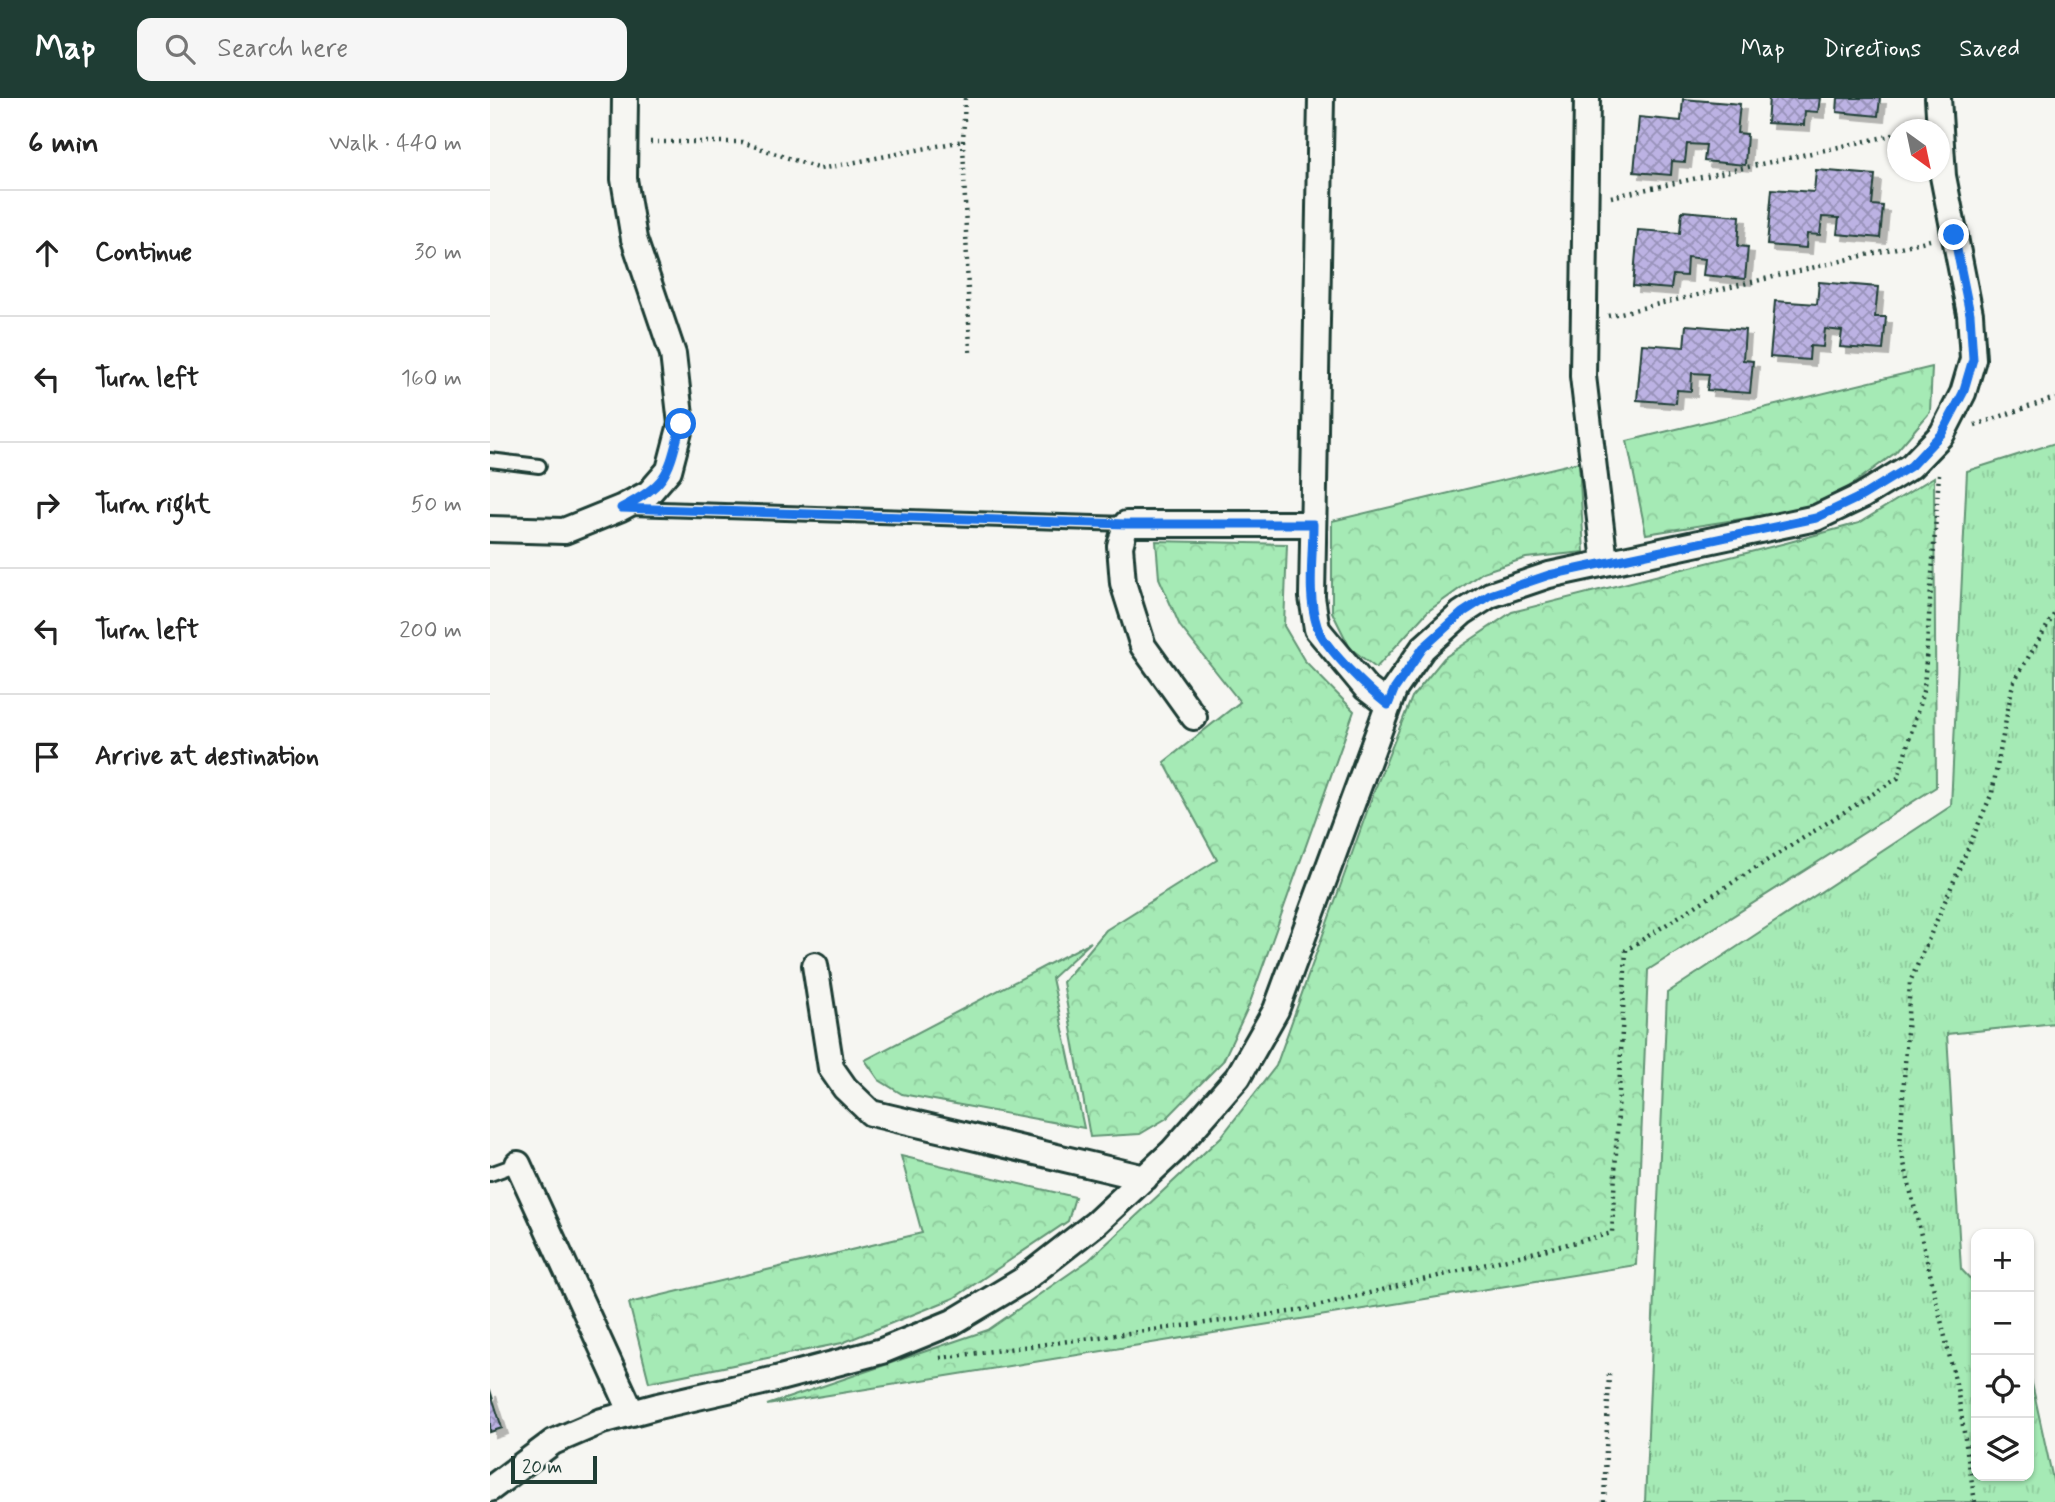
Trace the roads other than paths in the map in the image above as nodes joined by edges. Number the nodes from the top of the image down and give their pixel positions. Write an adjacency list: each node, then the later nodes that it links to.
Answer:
1 (625, 98): 7 (street)
2 (1321, 98): 9 (street)
3 (1587, 98): 11 (street)
4 (1938, 98): 11 (street)
5 (490, 460): 6 (lane)
6 (539, 467)
7 (621, 508): 8 (lane); 10 (street)
8 (1126, 524): 9 (street); 13 (street)
9 (1313, 524): 12 (street)
10 (490, 529)
11 (1605, 562): 12 (street)
12 (1388, 705): 17 (street)
13 (1194, 717)
14 (815, 965): 17 (street)
15 (518, 1164): 16 (lane); 18 (street)
16 (490, 1174)
17 (1145, 1178): 18 (street)
18 (632, 1413): 19 (street)
19 (490, 1489)

